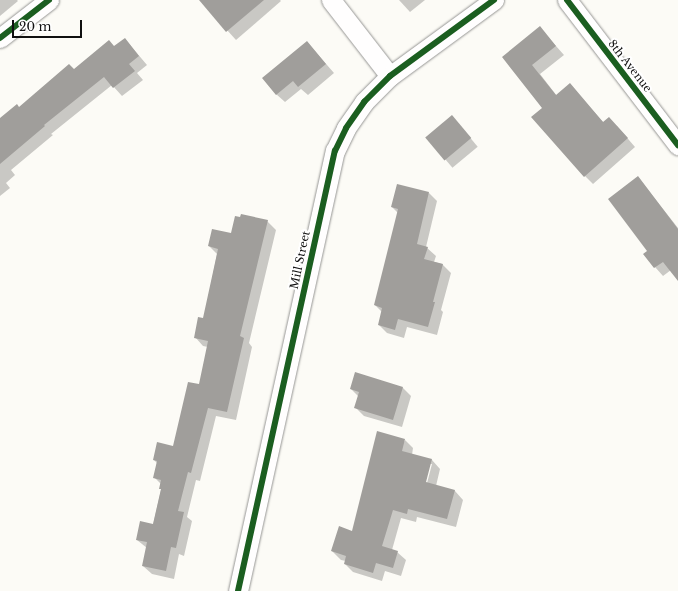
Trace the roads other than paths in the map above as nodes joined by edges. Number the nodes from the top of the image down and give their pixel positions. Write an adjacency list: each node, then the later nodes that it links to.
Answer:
1 (49, 0): 5 (street)
2 (331, 0): 6 (street)
3 (494, 0): 6 (street, Mill Street)
4 (567, 0): 7 (street, 8th Avenue)
5 (0, 38)
6 (390, 76): 8 (street, Mill Street)
7 (678, 145)
8 (238, 591)

